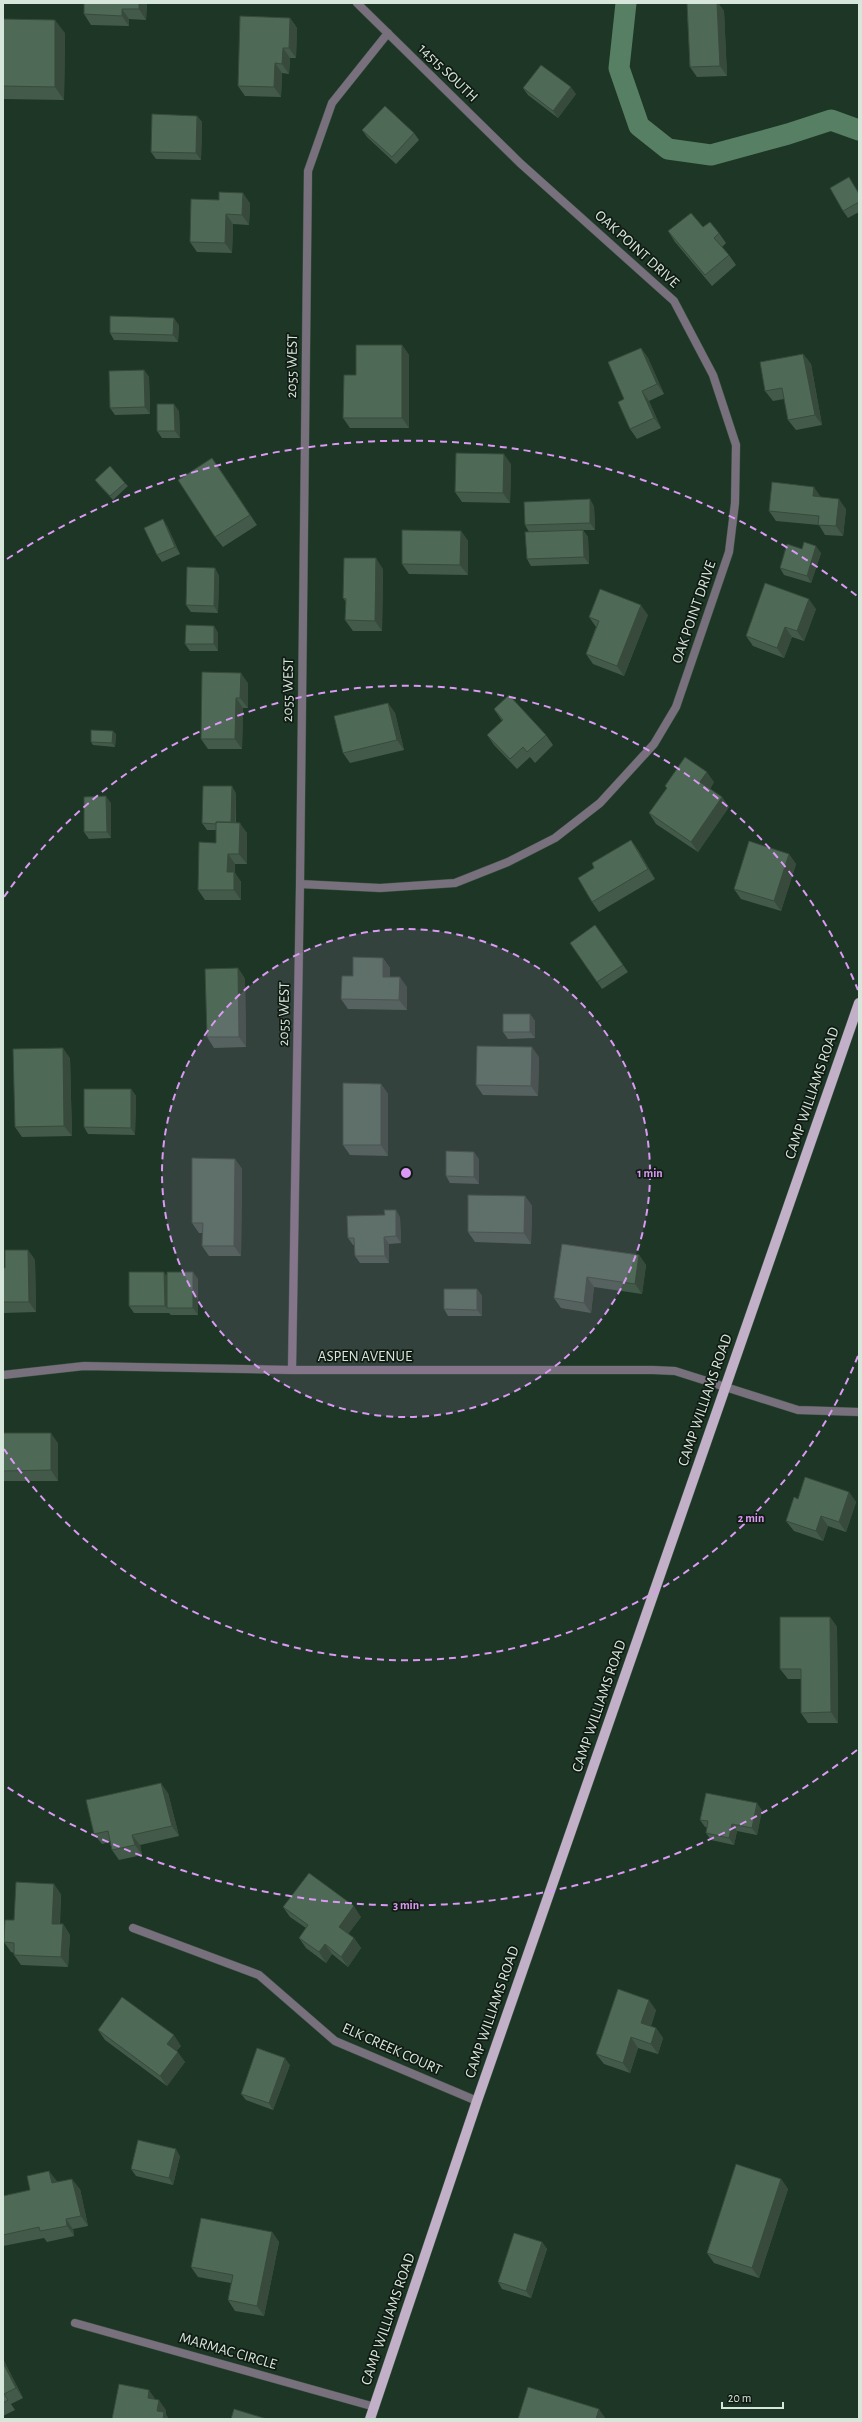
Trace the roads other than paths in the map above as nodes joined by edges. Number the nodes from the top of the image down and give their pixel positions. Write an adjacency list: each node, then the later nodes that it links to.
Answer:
1 (357, 3): 2 (street, 14515 SOUTH)
2 (388, 33): 3 (street, 14515 SOUTH); 4 (street, 2055 WEST)
3 (520, 163): 4 (street, OAK POINT DRIVE)
4 (300, 884): 6 (street, 2055 WEST)
5 (859, 1003): 8 (main road, CAMP WILLIAMS ROAD)
6 (292, 1370): 7 (street, ASPEN AVENUE); 8 (street, ASPEN AVENUE)
7 (3, 1375)
8 (726, 1387): 9 (street, ASPEN AVENUE); 11 (main road, CAMP WILLIAMS ROAD)
9 (859, 1412)
10 (133, 1928): 11 (street, ELK CREEK COURT)
11 (477, 2101): 13 (main road, CAMP WILLIAMS ROAD)
12 (75, 2323): 13 (street, MARMAC CIRCLE)
13 (374, 2407): 14 (main road, CAMP WILLIAMS ROAD)
14 (370, 2419)

